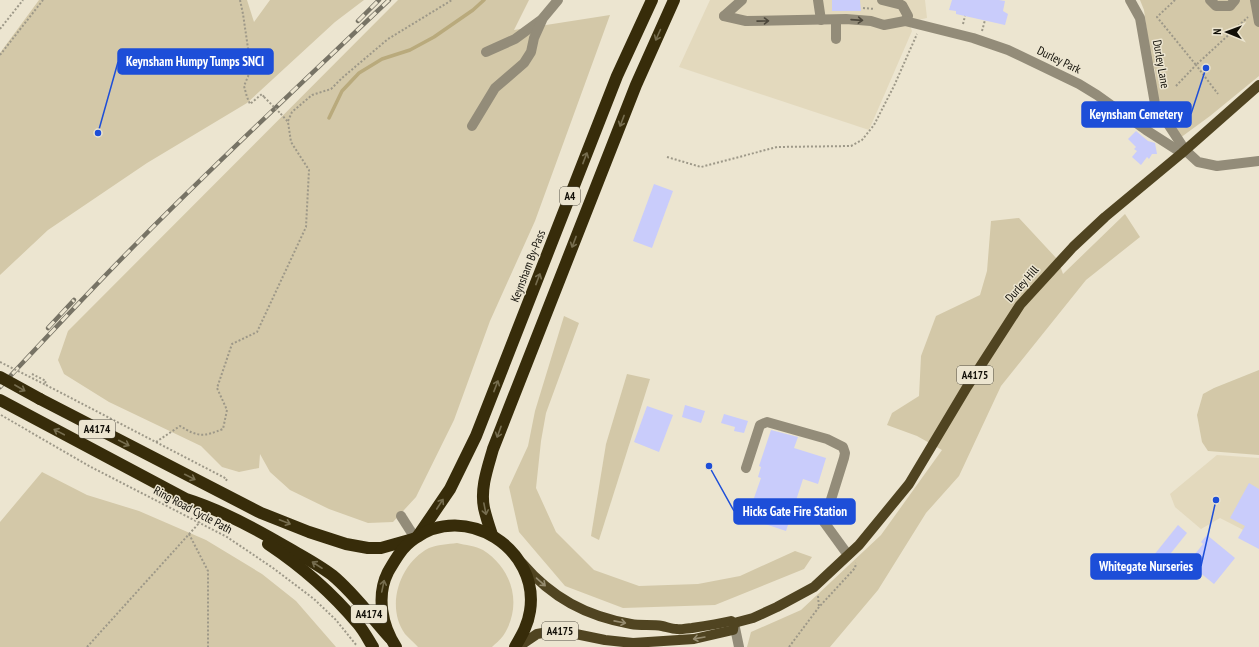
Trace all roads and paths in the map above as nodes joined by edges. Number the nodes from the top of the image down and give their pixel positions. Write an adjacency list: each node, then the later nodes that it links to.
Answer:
1 (23, 0): 22 (path)
2 (43, 0): 25 (path)
3 (240, 0): 30 (path, bridge)
4 (452, 0): 30 (path)
5 (558, 0): 16 (street)
6 (652, 0): 47 (highway, Keynsham By-Pass / A4, one-way to 6)
7 (674, 0): 46 (highway, A4, one-way to 46)
8 (742, 0): 17 (street, one-way to 17)
9 (818, 0): 17 (street)
10 (882, 0): 19 (street)
11 (1130, 0): 32 (street, Durley Lane)
12 (1175, 0): 26 (path)
13 (1210, 0): 14 (street)
14 (1235, 0)
15 (1256, 5): 20 (street); 26 (path)
16 (543, 18): 24 (street); 31 (street)
17 (821, 20): 18 (street)
18 (836, 20): 19 (street, one-way to 19); 23 (street)
19 (907, 22): 21 (street, Durley Park)
20 (1259, 22)
21 (919, 26): 32 (street, Durley Park); 33 (path)
22 (0, 29)
23 (836, 39)
24 (486, 52)
25 (0, 55)
26 (1196, 65): 27 (path); 29 (path)
27 (1176, 86)
28 (1259, 86): 32 (main road, Durley Hill / A4175)
29 (1218, 94)
30 (287, 121): 40 (path)
31 (472, 126)
32 (1183, 152): 34 (street); 48 (main road, Durley Hill / A4175)
33 (667, 157)
34 (1259, 161)
35 (0, 362): 36 (path, bridge)
36 (32, 374)
37 (0, 377): 47 (highway, A4174, one-way to 47, bridge)
38 (0, 400): 42 (highway, A4174, one-way to 38)
39 (0, 414): 44 (path, Ring Road Cycle Path)
40 (156, 442)
41 (746, 468): 50 (street)
42 (201, 504): 52 (highway, A4174, one-way to 42); 56 (highway)
43 (400, 516): 47 (street)
44 (200, 522): 45 (path); 55 (path, Ring Road Cycle Path)
45 (189, 534): 53 (path); 54 (path)
46 (492, 535): 47 (highway); 49 (highway)
47 (415, 538): 52 (highway, Keynsham By-Pass, one-way to 47)
48 (859, 545): 50 (main road, A4175); 59 (path)
49 (514, 554): 51 (main road, A4175, one-way to 51); 57 (highway)
50 (848, 555): 51 (main road, A4175)
51 (734, 623): 57 (main road, A4175, one-way to 57); 58 (street)
52 (393, 642)
53 (87, 647)
54 (208, 647)
55 (358, 647)
56 (373, 647)
57 (516, 647)
58 (739, 647)
59 (789, 647)

